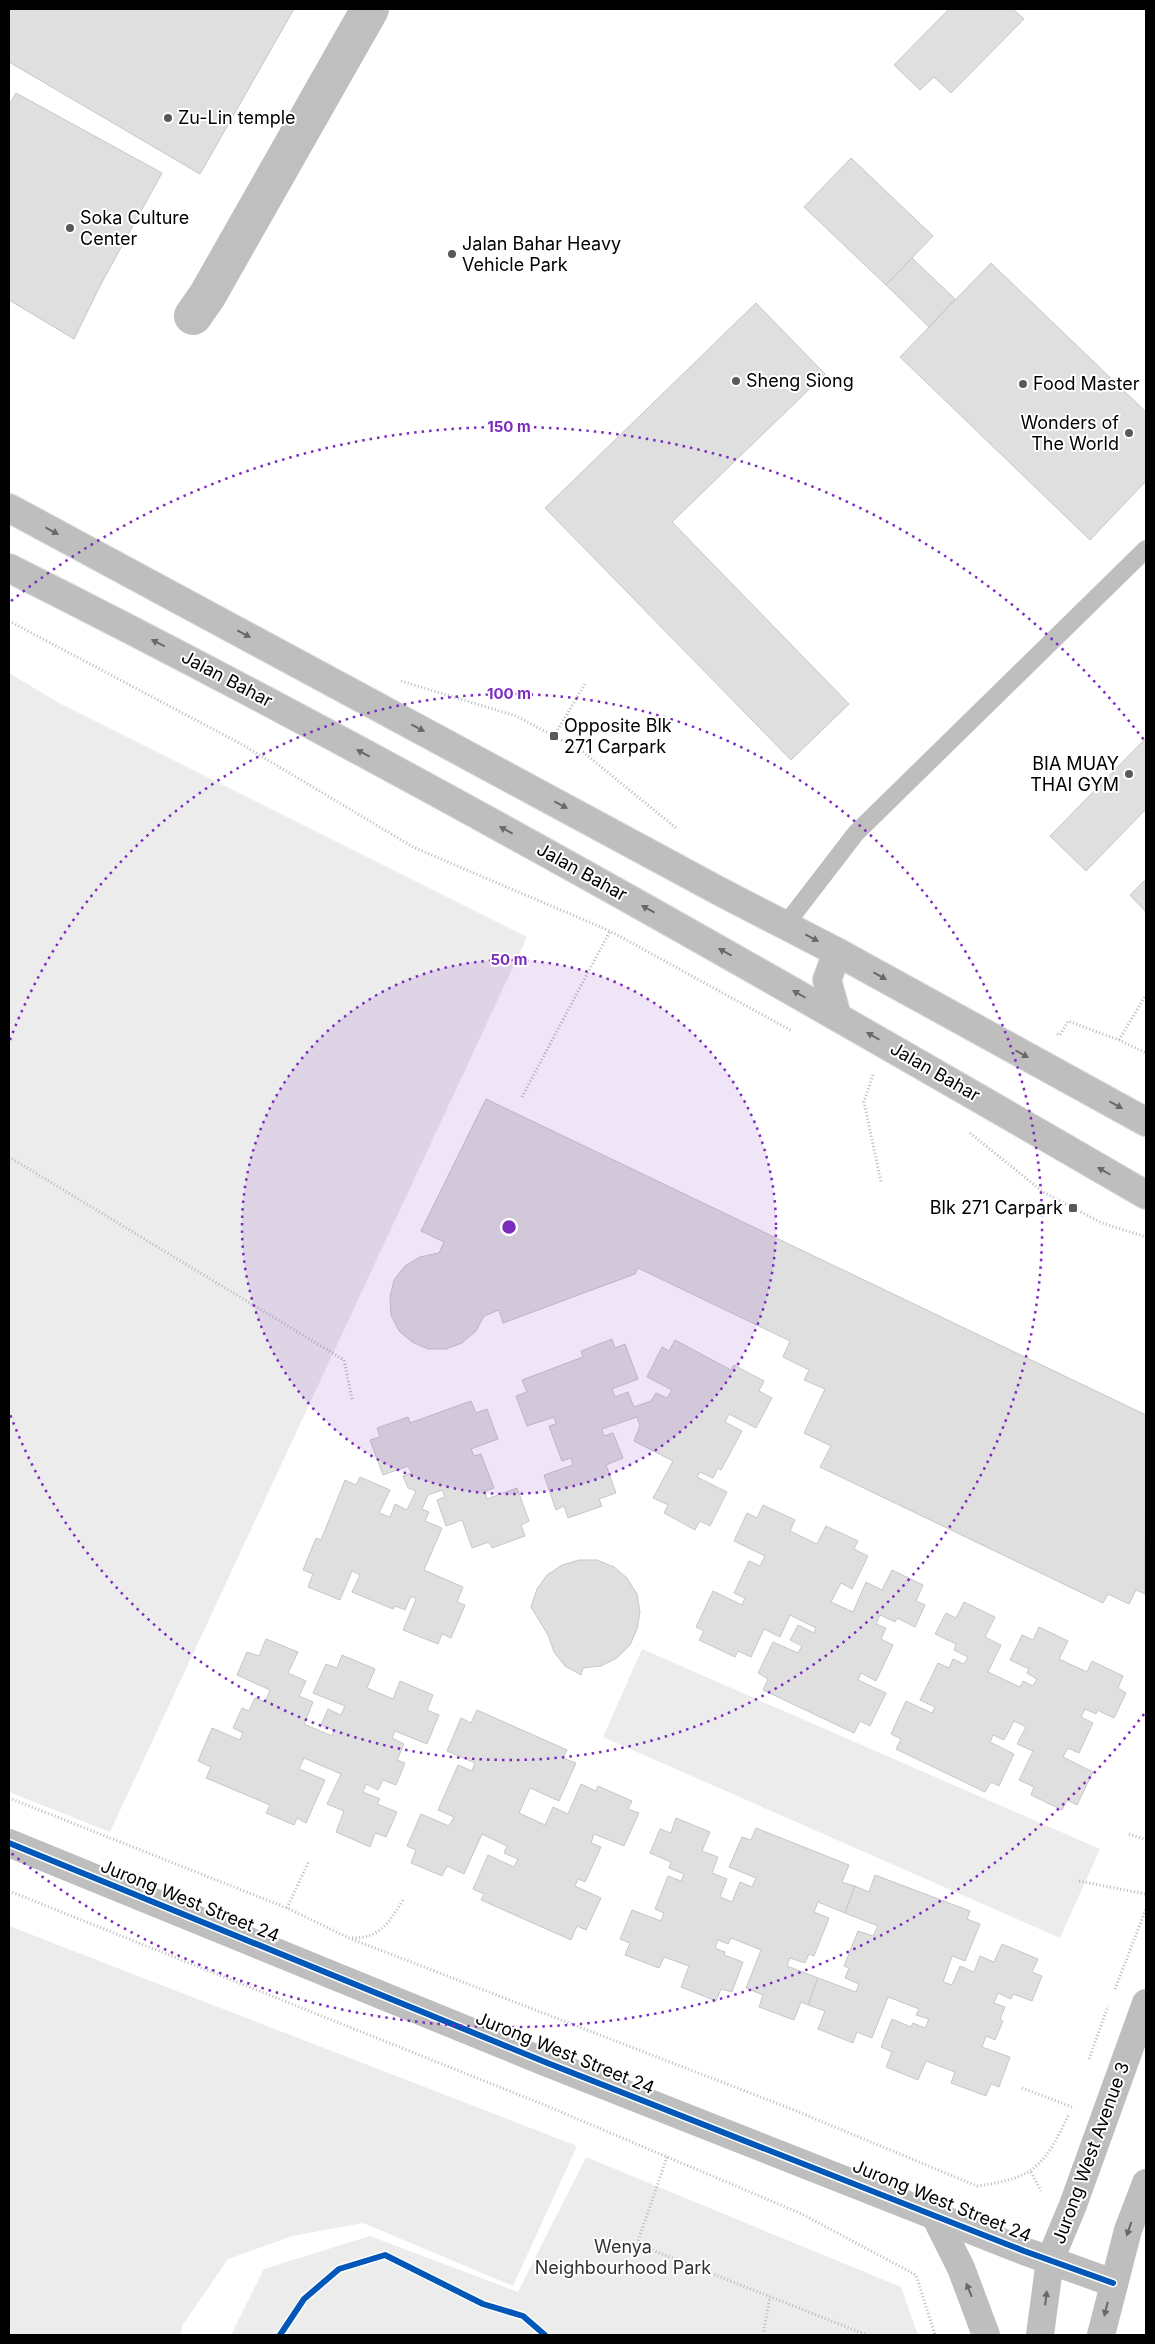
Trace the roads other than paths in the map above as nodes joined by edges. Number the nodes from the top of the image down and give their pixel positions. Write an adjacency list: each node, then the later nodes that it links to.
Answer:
1 (9, 508): 4 (main road, one-way to 4)
2 (1146, 550): 4 (lane)
3 (9, 568): 6 (main road, Jalan Bahar, one-way to 3)
4 (786, 924): 5 (main road, one-way to 5)
5 (837, 952): 6 (main road); 7 (main road, one-way to 7)
6 (837, 1016): 8 (main road, Jalan Bahar, one-way to 6)
7 (1146, 1122)
8 (1146, 1195)
9 (9, 1843): 12 (main road, Jurong West Street 24)
10 (1146, 2003): 13 (main road, Jurong West Avenue 3)
11 (1146, 2183): 14 (main road, one-way to 14)
12 (934, 2214): 13 (main road, Jurong West Street 24); 15 (main road, Jurong West Street 24, one-way to 12)
13 (1050, 2260): 14 (main road, Jurong West Street 24); 16 (main road, Jurong West Avenue 3, one-way to 13)
14 (1113, 2283): 17 (main road, one-way to 17)
15 (986, 2335)
16 (1040, 2335)
17 (1101, 2335)

